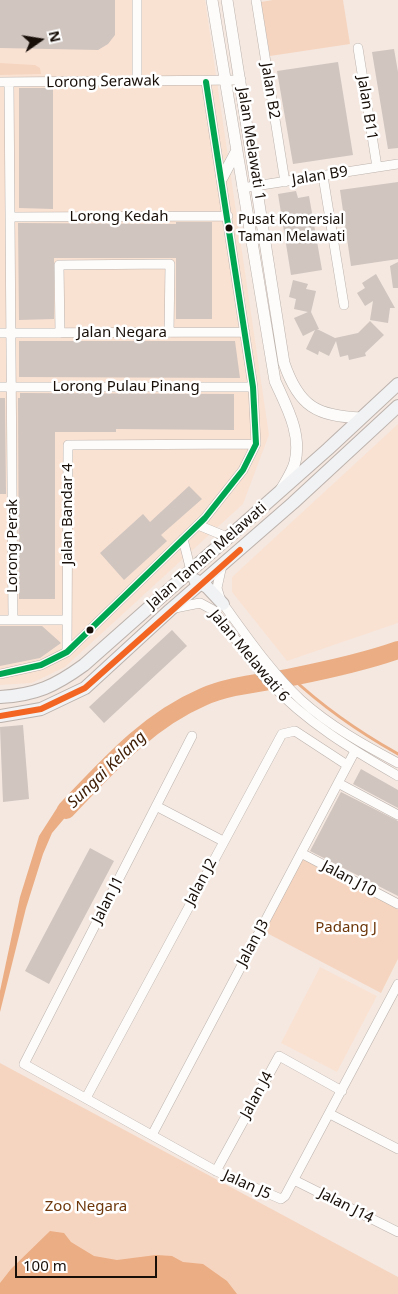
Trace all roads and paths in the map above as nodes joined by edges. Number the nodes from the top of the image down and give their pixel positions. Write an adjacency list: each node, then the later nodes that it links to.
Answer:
1 (137, 0): 6 (street)
2 (212, 0): 8 (street, Jalan Melawati 1)
3 (227, 0): 7 (street, Jalan Melawati 1)
4 (256, 0): 16 (street, Jalan B2)
5 (358, 48): 13 (street, Jalan B11)
6 (137, 80): 9 (street, Lorong Serawak); 10 (street, Lorong Serawak)
7 (241, 80): 8 (street, Lorong Serawak); 17 (street, Jalan Melawati 1)
8 (224, 81): 10 (street, Lorong Serawak); 11 (street, Jalan Melawati 1)
9 (5, 82): 20 (street, Lorong Perak)
10 (206, 82): 15 (street)
11 (236, 152): 15 (street); 18 (street, Jalan Melawati 1)
12 (398, 164): 13 (street, Jalan B9)
13 (377, 167): 14 (street, Jalan B9)
14 (323, 176): 16 (street, Jalan B9); 21 (street)
15 (222, 178): 19 (street)
16 (285, 182): 17 (street, Jalan B9)
17 (257, 186): 18 (street, Jalan B9); 32 (street, Jalan Melawati 1)
18 (242, 188): 34 (street, Jalan Melawati 1)
19 (228, 216): 20 (street, Lorong Kedah); 23 (street)
20 (10, 217): 24 (street, Lorong Perak)
21 (344, 306)
22 (170, 332): 23 (street, Jalan Negara); 25 (street, Jalan Negara); 25 (street)
23 (245, 332): 28 (street)
24 (12, 333): 25 (street, Jalan Negara); 26 (street, Jalan Negara); 30 (street, Lorong Perak)
25 (60, 333)
26 (0, 334)
27 (398, 384): 32 (main road, Jalan Taman Melawati)
28 (252, 387): 30 (street, Lorong Pulau Pinang); 33 (street)
29 (0, 388): 30 (street, Lorong Pulau Pinang)
30 (12, 388): 45 (street, Lorong Perak)
31 (398, 406): 38 (main road, Jalan Taman Melawati)
32 (361, 418): 34 (main road, Jalan Taman Melawati)
33 (256, 444): 35 (street); 46 (street, Jalan Bandar 4)
34 (279, 493): 36 (main road, Jalan Taman Melawati)
35 (198, 525): 36 (street); 37 (street)
36 (227, 538): 39 (main road, Jalan Taman Melawati)
37 (183, 539): 39 (street); 47 (street)
38 (222, 565): 41 (main road, Jalan Taman Melawati); 42 (street, Jalan Melawati 6)
39 (191, 571): 40 (main road, Jalan Taman Melawati)
40 (178, 582): 41 (main road); 49 (main road, Jalan Taman Melawati)
41 (202, 583): 42 (main road); 43 (main road, Jalan Taman Melawati)
42 (223, 604): 53 (street, Jalan Melawati 6)
43 (170, 610): 50 (main road, Jalan Taman Melawati); 52 (street, Jalan Melawati 6)
44 (0, 620): 45 (street)
45 (14, 620): 46 (street)
46 (67, 620): 47 (street, Jalan Bandar 4)
47 (67, 652): 48 (street)
48 (0, 674)
49 (0, 697)
50 (0, 716)
51 (192, 736): 57 (street, Jalan J1)
52 (355, 751): 54 (street, Jalan J3); 55 (street, Jalan Melawati 6)
53 (398, 763)
54 (347, 764): 56 (street, Jalan J3); 59 (street, Jalan J2)
55 (398, 776)
56 (338, 783): 58 (street); 60 (street, Jalan J3)
57 (156, 806): 59 (street); 63 (street, Jalan J1)
58 (398, 815)
59 (223, 841): 65 (street, Jalan J2)
60 (301, 853): 61 (street, Jalan J10); 67 (street, Jalan J3)
61 (398, 904)
62 (398, 984): 64 (street, Jalan J5)
63 (24, 1064): 65 (street, Jalan J5)
64 (342, 1091): 66 (street, Jalan J5); 69 (street, Jalan J4)
65 (86, 1098): 67 (street, Jalan J5)
66 (330, 1114): 68 (street); 70 (street, Jalan J5)
67 (152, 1135): 69 (street, Jalan J5)
68 (398, 1148)
69 (216, 1171): 70 (street, Jalan J5)
70 (294, 1180): 71 (street, Jalan J14)
71 (398, 1232)

